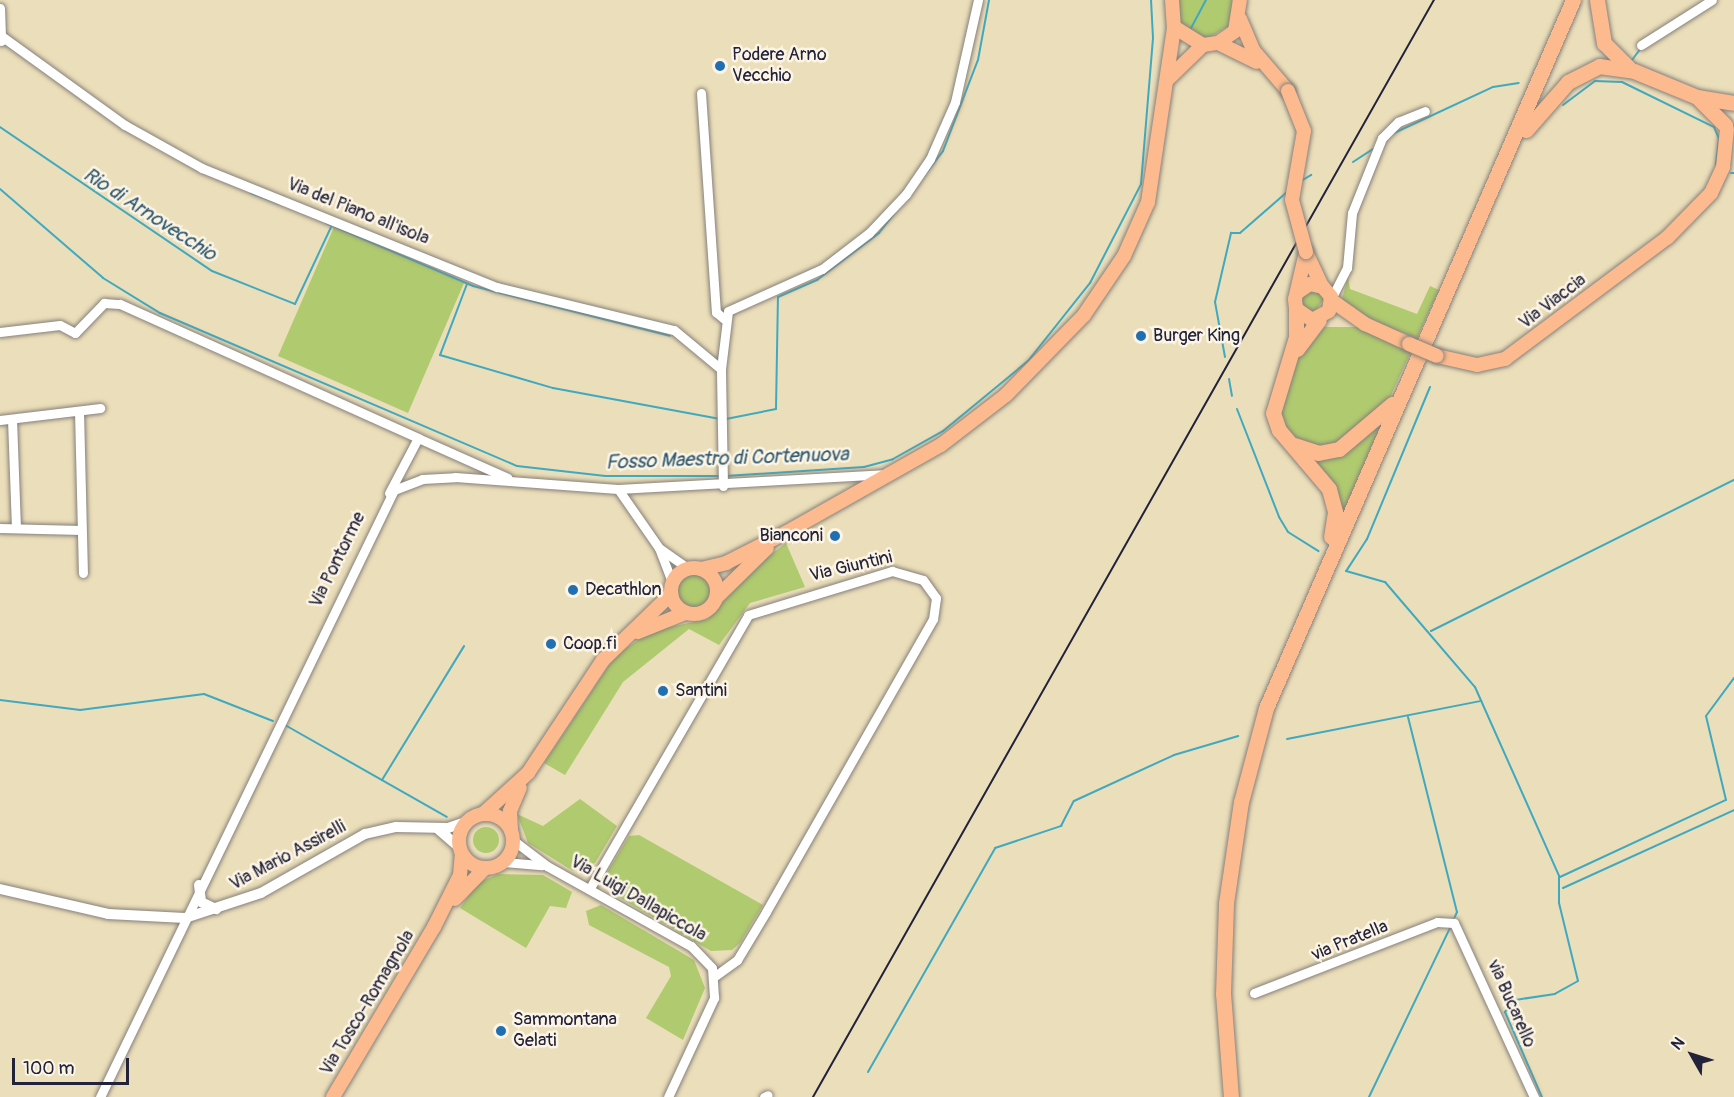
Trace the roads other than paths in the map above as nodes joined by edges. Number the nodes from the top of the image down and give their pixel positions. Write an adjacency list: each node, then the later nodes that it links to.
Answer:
1 (978, 0): 32 (street)
2 (1172, 0): 10 (main road)
3 (1240, 0): 9 (main road)
4 (1573, 0): 38 (highway)
5 (1583, 0): 22 (highway)
6 (1597, 0): 16 (highway)
7 (1712, 0): 14 (street)
8 (0, 8): 11 (street)
9 (1240, 19): 12 (main road); 15 (main road)
10 (1174, 27): 13 (main road); 17 (main road)
11 (1, 38): 37 (street, Via del Piano all'isola)
12 (1218, 43): 13 (main road); 15 (main road)
13 (1203, 45): 17 (main road)
14 (1641, 45)
15 (1268, 70): 26 (main road, bridge)
16 (1634, 71): 19 (highway); 22 (highway)
17 (1164, 87): 45 (main road)
18 (701, 93): 32 (street)
19 (1697, 98): 20 (highway); 23 (highway)
20 (1734, 104): 23 (main road)
21 (1425, 111): 27 (street)
22 (1526, 130): 86 (highway)
23 (1729, 130): 25 (main road)
24 (1734, 152): 25 (main road)
25 (1723, 167): 34 (main road, Via Viaccia, bridge)
26 (1306, 252): 28 (main road); 29 (main road)
27 (1343, 277): 28 (street); 30 (street)
28 (1322, 286): 29 (main road); 30 (main road)
29 (1298, 292): 31 (main road)
30 (1331, 300): 33 (main road); 34 (main road)
31 (1296, 309): 33 (main road); 36 (highway)
32 (724, 319): 37 (street)
33 (1320, 319): 34 (main road); 36 (highway)
34 (1365, 324)
35 (0, 332): 43 (street)
36 (1287, 367): 44 (highway)
37 (721, 369): 46 (street)
38 (1402, 393): 44 (highway); 57 (highway)
39 (100, 408): 40 (street)
40 (79, 411): 41 (street); 52 (street)
41 (12, 419): 42 (street); 51 (street)
42 (0, 420)
43 (418, 438): 47 (street); 49 (street)
44 (1291, 444): 57 (highway)
45 (890, 474): 46 (street, Via Pontorme); 53 (main road)
46 (723, 480): 48 (street, Via Pontorme)
47 (515, 482): 48 (street, Via Pontorme); 49 (street, Via Pontorme)
48 (618, 489): 54 (street)
49 (384, 501): 72 (street, Via Pontorme)
50 (0, 528): 51 (street)
51 (16, 528): 52 (street)
52 (81, 530): 56 (street)
53 (788, 532): 55 (main road); 59 (main road)
54 (659, 548): 55 (street); 58 (street)
55 (695, 568): 58 (main road); 59 (main road)
56 (83, 573)
57 (1321, 577): 85 (highway)
58 (672, 588): 60 (main road); 61 (main road)
59 (716, 598): 60 (main road)
60 (686, 613): 61 (main road)
61 (630, 636): 62 (main road)
62 (528, 773): 63 (main road); 66 (main road)
63 (483, 814): 64 (main road); 66 (main road)
64 (468, 821): 65 (street, Via Mario Assirelli); 67 (main road, Via Tosco-Romagnola)
65 (437, 829): 67 (street); 76 (street, Via Mario Assirelli)
66 (512, 836): 68 (main road); 69 (street, Via Luigi Dallapiccola)
67 (461, 851): 70 (main road); 79 (main road, Via Tosco-Romagnola)
68 (504, 862): 69 (street, Via Luigi Dallapiccola); 70 (main road)
69 (547, 866): 73 (street, Via Luigi Dallapiccola)
70 (485, 868): 79 (main road, Via Tosco-Romagnola)
71 (0, 882): 75 (street)
72 (199, 885): 76 (street); 77 (street, Via Pontorme)
73 (590, 888): 80 (street, Via Luigi Dallapiccola); 80 (street, Via Giuntini)
74 (0, 889): 75 (street)
75 (13, 890): 77 (street, Via Mario Assirelli)
76 (219, 909): 77 (street, Via Mario Assirelli)
77 (185, 918): 82 (street, Via Pontorme)
78 (1457, 924): 81 (street, via Pratella); 87 (street, via Bucarello)
79 (434, 927): 83 (main road, Via Tosco-Romagnola)
80 (715, 976): 84 (street)
81 (1254, 993)
82 (100, 1097)
83 (333, 1097)
84 (668, 1097)
85 (1231, 1097)
86 (1241, 1097)
87 (1534, 1097)

